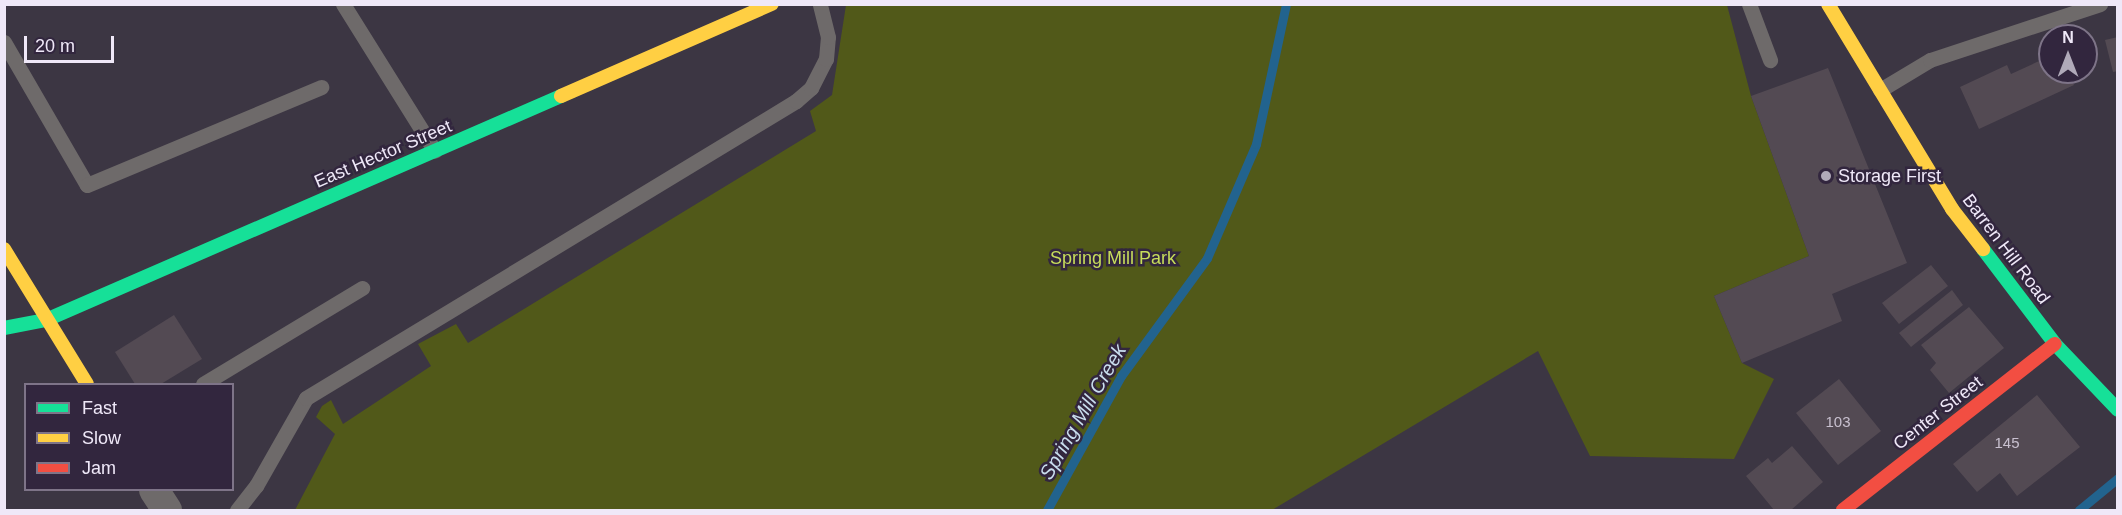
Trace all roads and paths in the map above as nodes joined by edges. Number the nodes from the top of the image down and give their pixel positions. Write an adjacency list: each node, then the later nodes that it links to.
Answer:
1 (343, 4): 11 (lane)
2 (772, 4): 11 (street, East Hector Street)
3 (820, 4): 22 (lane)
4 (1749, 4): 8 (lane)
5 (1828, 4): 10 (street, Barren Hill Road)
6 (2100, 4): 10 (lane)
7 (4, 42): 9 (lane)
8 (1770, 60)
9 (321, 87)
10 (1880, 90): 16 (street, Barren Hill Road)
11 (435, 151): 14 (street, East Hector Street)
12 (4, 249): 14 (street)
13 (363, 288): 18 (lane)
14 (45, 320): 15 (street, East Hector Street); 17 (street)
15 (4, 328)
16 (2055, 344): 19 (street, Barren Hill Road); 23 (street, Center Street)
17 (86, 383)
18 (205, 383)
19 (2118, 410)
20 (155, 491): 21 (street)
21 (167, 510)
22 (237, 510)
23 (1843, 510)

